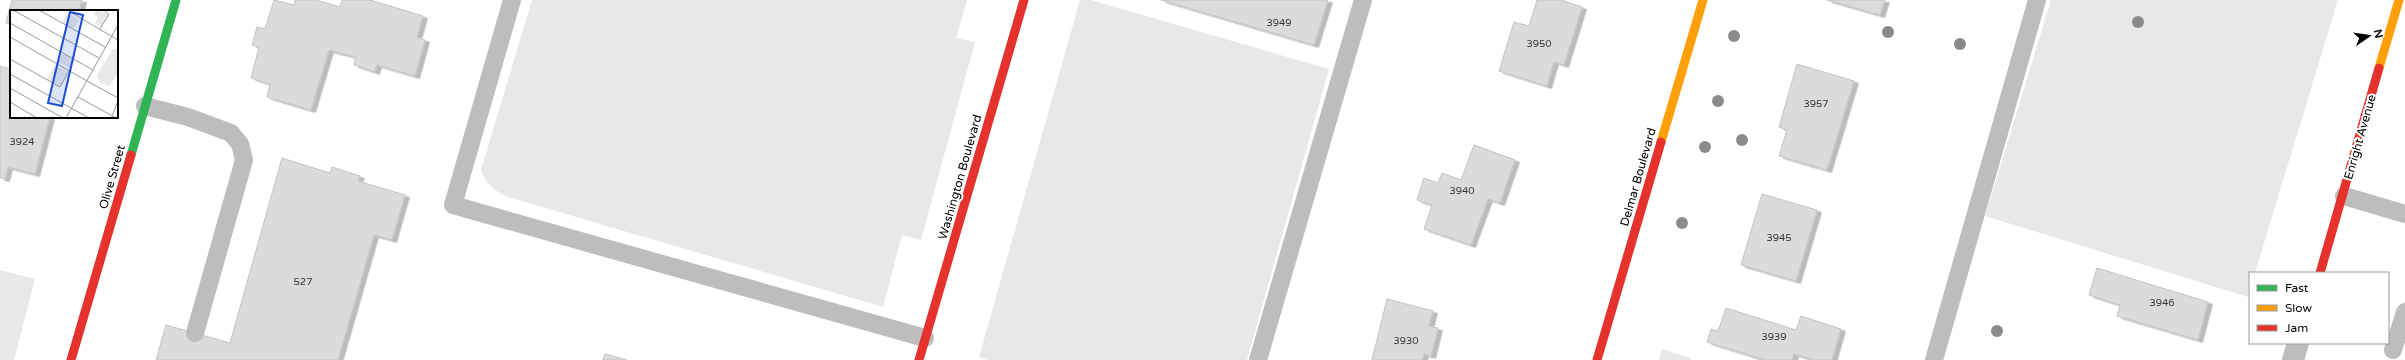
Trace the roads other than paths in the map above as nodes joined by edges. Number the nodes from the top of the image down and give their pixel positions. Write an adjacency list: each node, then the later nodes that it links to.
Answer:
1 (176, 0): 8 (street, Olive Street)
2 (512, 0): 14 (lane)
3 (1024, 0): 14 (street, Washington Boulevard)
4 (1363, 0): 19 (lane)
5 (1702, 0): 20 (street, Delmar Boulevard)
6 (2037, 0): 21 (lane)
7 (2399, 0): 9 (street, Enright Avenue)
8 (145, 106): 13 (lane); 17 (street, Olive Street)
9 (2344, 196): 10 (lane); 11 (street, Enright Avenue)
10 (2405, 214)
11 (2320, 272)
12 (2405, 312): 16 (lane)
13 (194, 333)
14 (925, 338): 18 (street, Washington Boulevard)
15 (2298, 344): 22 (street)
16 (2393, 350)
17 (71, 360)
18 (919, 360)
19 (1258, 360)
20 (1597, 360)
21 (1934, 360)
22 (2293, 360)

